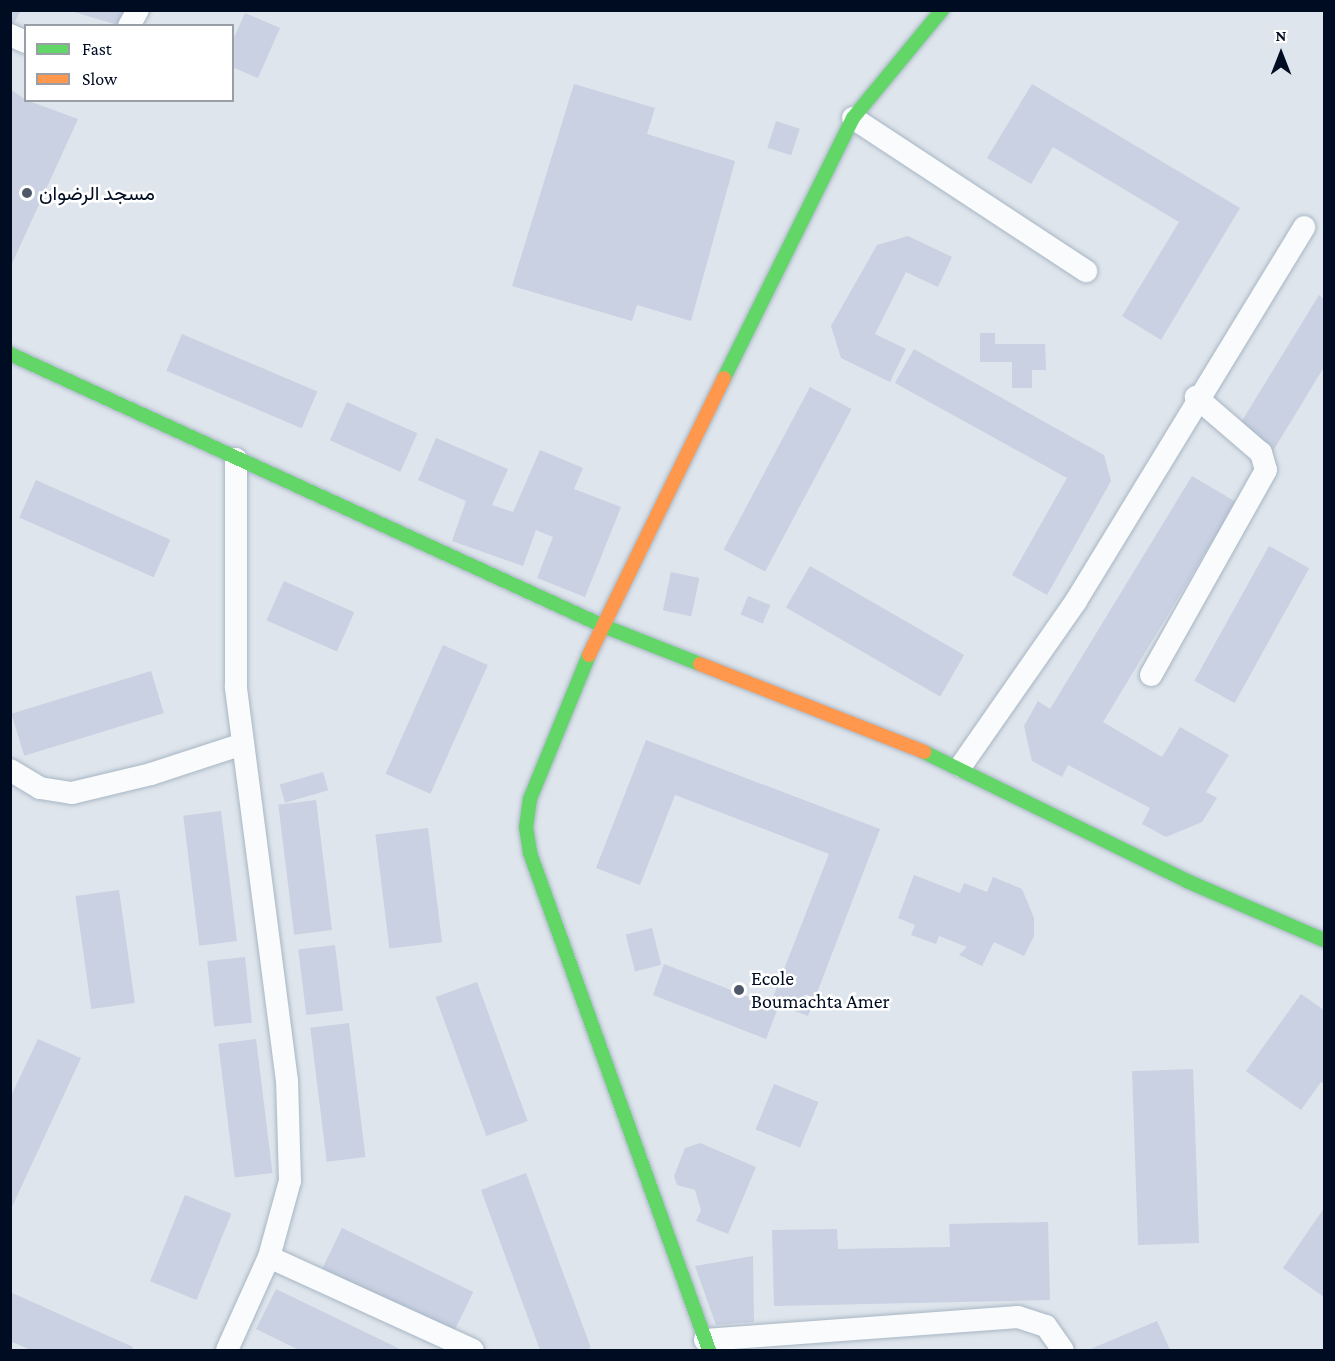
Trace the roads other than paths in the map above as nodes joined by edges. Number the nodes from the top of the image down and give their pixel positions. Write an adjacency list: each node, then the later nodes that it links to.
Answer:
1 (138, 10): 3 (street)
2 (942, 10): 6 (main road)
3 (130, 24)
4 (10, 35): 5 (street)
5 (24, 41)
6 (853, 117): 8 (street); 12 (main road)
7 (1304, 227): 10 (street)
8 (1086, 271)
9 (10, 354): 11 (main road)
10 (1196, 398): 13 (street); 15 (street)
11 (236, 459): 12 (main road); 14 (street)
12 (601, 625): 15 (main road); 19 (main road)
13 (1151, 675)
14 (243, 744): 16 (street); 18 (street)
15 (961, 766): 17 (main road)
16 (10, 770)
17 (1324, 940)
18 (269, 1257): 20 (street); 21 (street)
19 (707, 1345): 22 (street)
20 (227, 1350)
21 (473, 1350)
22 (1063, 1350)

